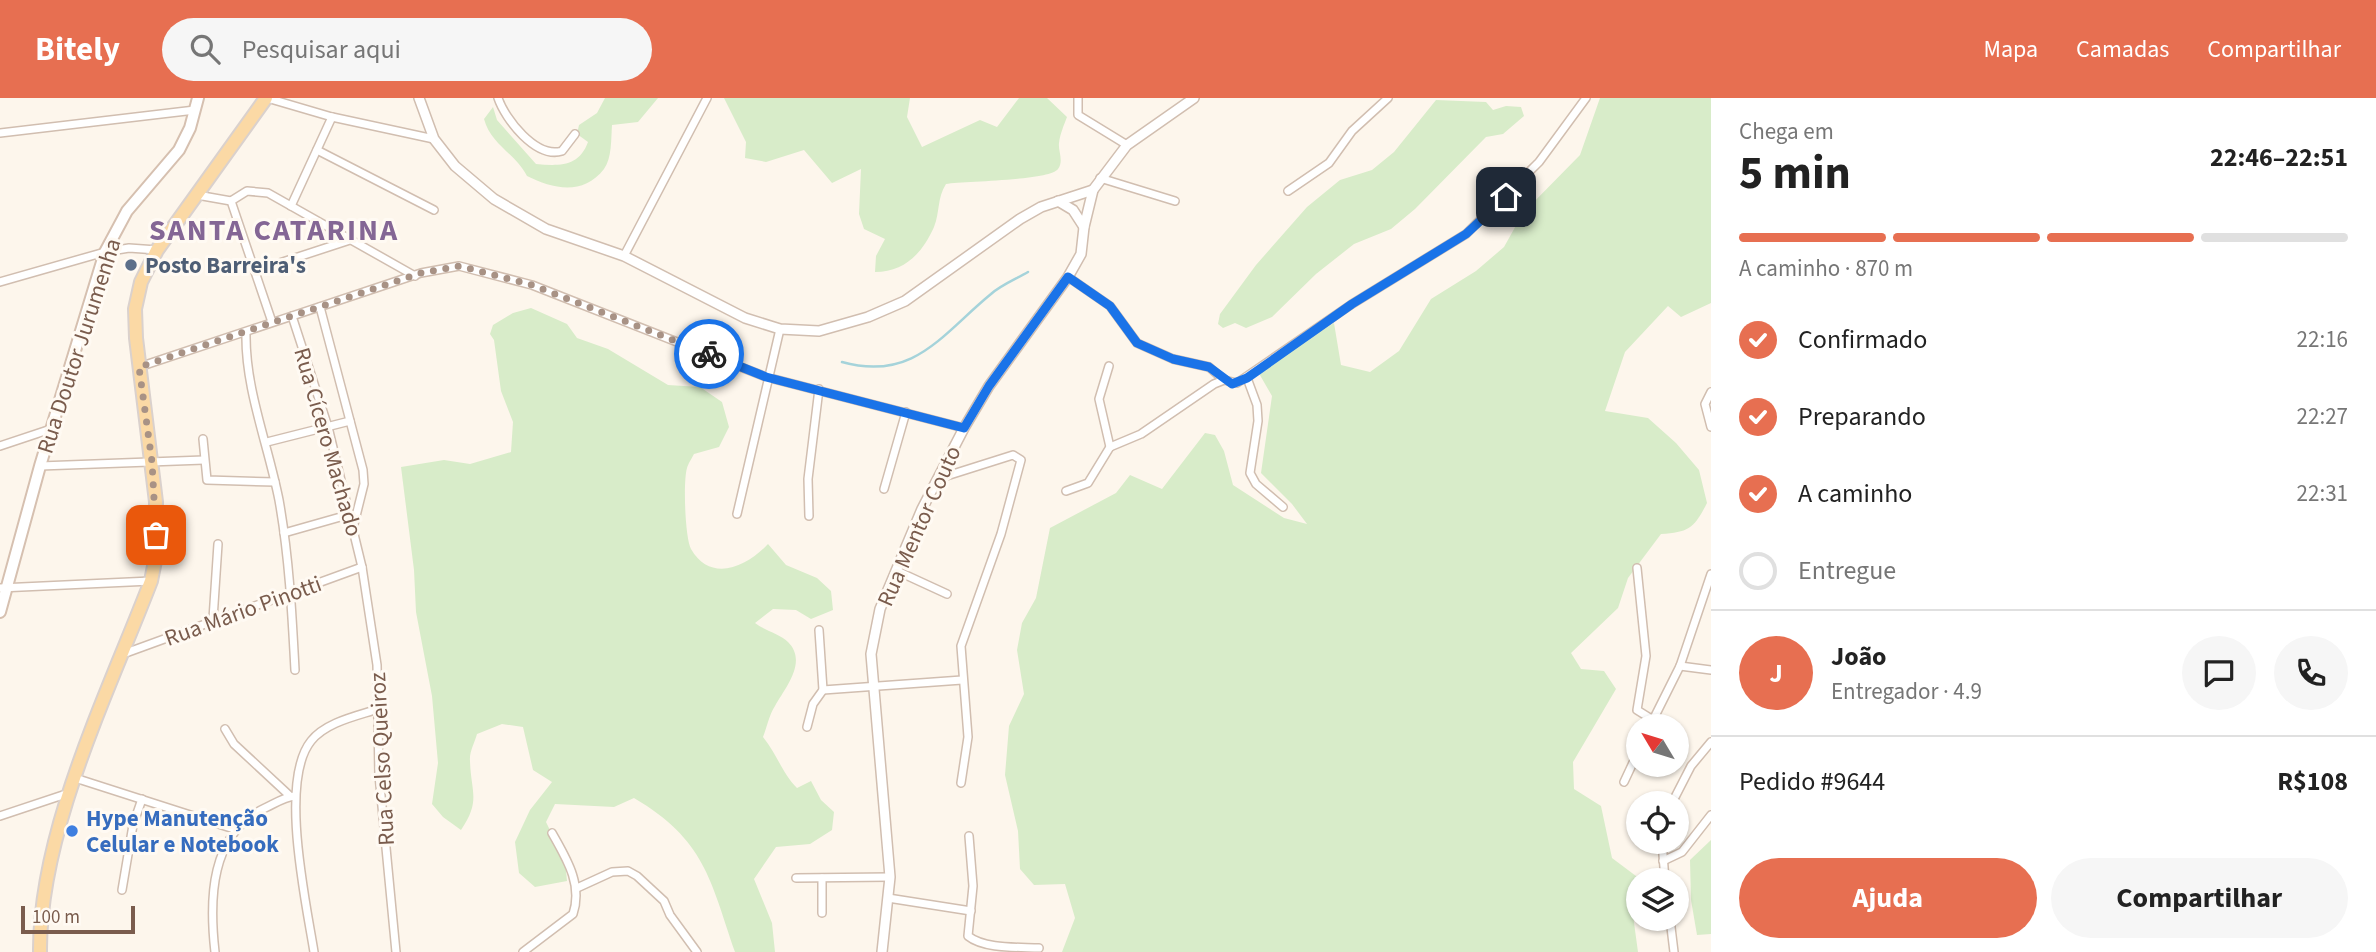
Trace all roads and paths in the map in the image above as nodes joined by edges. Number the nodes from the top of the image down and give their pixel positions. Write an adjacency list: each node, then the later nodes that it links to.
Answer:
1 (266, 98): 10 (street); 19 (main road)
2 (419, 98): 13 (street)
3 (498, 98): 12 (street)
4 (707, 98): 29 (street)
5 (1078, 98): 14 (street)
6 (1194, 98): 14 (street, Rua Mentor Couto)
7 (1388, 98): 18 (street)
8 (1586, 98): 42 (street)
9 (196, 104): 11 (street); 28 (main road, Rua Doutor Jurumenha)
10 (332, 117): 13 (street); 15 (street)
11 (0, 132)
12 (575, 134)
13 (434, 139): 29 (street)
14 (1127, 145): 16 (street, Rua Mentor Couto)
15 (317, 150): 23 (street); 24 (street)
16 (1100, 178): 17 (street, Rua Mentor Couto); 22 (street)
17 (1093, 190): 21 (street); 25 (street, Rua Mentor Couto)
18 (1288, 191)
19 (197, 194): 20 (street); 27 (main road)
20 (231, 201): 23 (street); 30 (street)
21 (1058, 201): 25 (street); 37 (street)
22 (1175, 201)
23 (290, 206): 26 (street)
24 (435, 210)
25 (1084, 227): 32 (street, Rua Mentor Couto)
26 (350, 240): 30 (street); 31 (street)
27 (157, 250): 28 (street); 40 (main road)
28 (105, 253): 33 (street); 51 (main road, Rua Doutor Jurumenha)
29 (624, 256): 37 (street)
30 (255, 271): 36 (street)
31 (415, 276): 34 (street); 41 (street)
32 (1068, 277): 43 (street); 50 (street, Rua Mentor Couto)
33 (0, 282)
34 (320, 307): 35 (street); 47 (street)
35 (292, 316): 36 (street); 49 (street, Rua Cícero Machado)
36 (272, 322): 38 (street)
37 (780, 329): 41 (street)
38 (246, 332): 40 (street); 53 (street)
39 (1109, 366): 55 (street)
40 (139, 367): 57 (main road)
41 (766, 377): 44 (street); 65 (street)
42 (1247, 378): 43 (street); 63 (street)
43 (1224, 380): 55 (street)
44 (819, 389): 46 (street); 66 (street)
45 (1711, 392): 48 (street)
46 (906, 412): 50 (street); 61 (street)
47 (350, 421): 49 (street); 67 (street)
48 (1711, 426)
49 (328, 427): 53 (street); 64 (street, Rua Cícero Machado)
50 (964, 428): 59 (street, Rua Mentor Couto)
51 (51, 429): 54 (street); 58 (main road, Rua Doutor Jurumenha)
52 (203, 439): 56 (street)
53 (267, 442): 60 (street)
54 (0, 446)
55 (1110, 447): 62 (street)
56 (204, 460): 57 (street); 60 (street)
57 (152, 462): 58 (street); 74 (main road)
58 (40, 466): 75 (main road, Rua Doutor Jurumenha)
59 (937, 479): 72 (street, Rua Mentor Couto); 85 (street)
60 (275, 482): 68 (street)
61 (884, 489)
62 (1066, 491)
63 (1283, 508)
64 (351, 514): 67 (street, Rua Cícero Machado); 68 (street)
65 (737, 514)
66 (809, 516)
67 (354, 526): 70 (street, Rua Cícero Machado)
68 (284, 533): 76 (street)
69 (218, 544): 79 (street)
70 (362, 567): 76 (street, Rua Mário Pinotti); 88 (street, Rua Celso Queiroz)
71 (1637, 568): 89 (street)
72 (897, 571): 77 (street); 86 (street, Rua Mentor Couto)
73 (1711, 574): 82 (street)
74 (151, 581): 75 (street); 81 (main road)
75 (4, 587): 78 (main road, Rua Doutor Jurumenha)
76 (291, 593): 79 (street, Rua Mário Pinotti); 83 (street)
77 (947, 594)
78 (0, 612)
79 (213, 619): 81 (street, Rua Mário Pinotti)
80 (819, 630): 87 (street)
81 (123, 654): 95 (main road)
82 (1680, 666): 84 (street); 90 (street)
83 (295, 670)
84 (1711, 670)
85 (962, 680): 86 (street); 97 (street)
86 (873, 688): 87 (street); 110 (street, Rua Mentor Couto)
87 (823, 690): 91 (street)
88 (379, 709): 100 (street); 124 (street, Rua Celso Queiroz)
89 (1641, 714)
90 (1656, 714)
91 (807, 727)
92 (225, 729): 100 (street)
93 (1711, 743): 98 (street)
94 (1626, 777): 96 (street)
95 (75, 778): 99 (main road); 101 (street)
96 (1624, 782)
97 (961, 783)
98 (1678, 791)
99 (70, 793): 103 (street); 121 (main road)
100 (292, 796): 104 (street); 123 (street)
101 (142, 799): 104 (street); 114 (street)
102 (1711, 814): 108 (street)
103 (0, 816)
104 (234, 829): 122 (street)
105 (552, 833): 113 (street)
106 (969, 836): 116 (street)
107 (1663, 854): 108 (street)
108 (1663, 861): 109 (street)
109 (1664, 868)
110 (890, 877): 112 (street); 115 (street, Rua Mentor Couto)
111 (796, 878): 112 (street)
112 (822, 878): 117 (street)
113 (578, 888): 125 (street); 126 (street)
114 (122, 890)
115 (888, 898): 116 (street); 127 (street, Rua Mentor Couto)
116 (971, 911): 120 (street)
117 (822, 913)
118 (1671, 931): 128 (street)
119 (1039, 948): 120 (street)
120 (1007, 949)
121 (40, 952)
122 (215, 952)
123 (314, 952)
124 (396, 952)
125 (523, 952)
126 (697, 952)
127 (882, 952)
128 (1674, 952)

